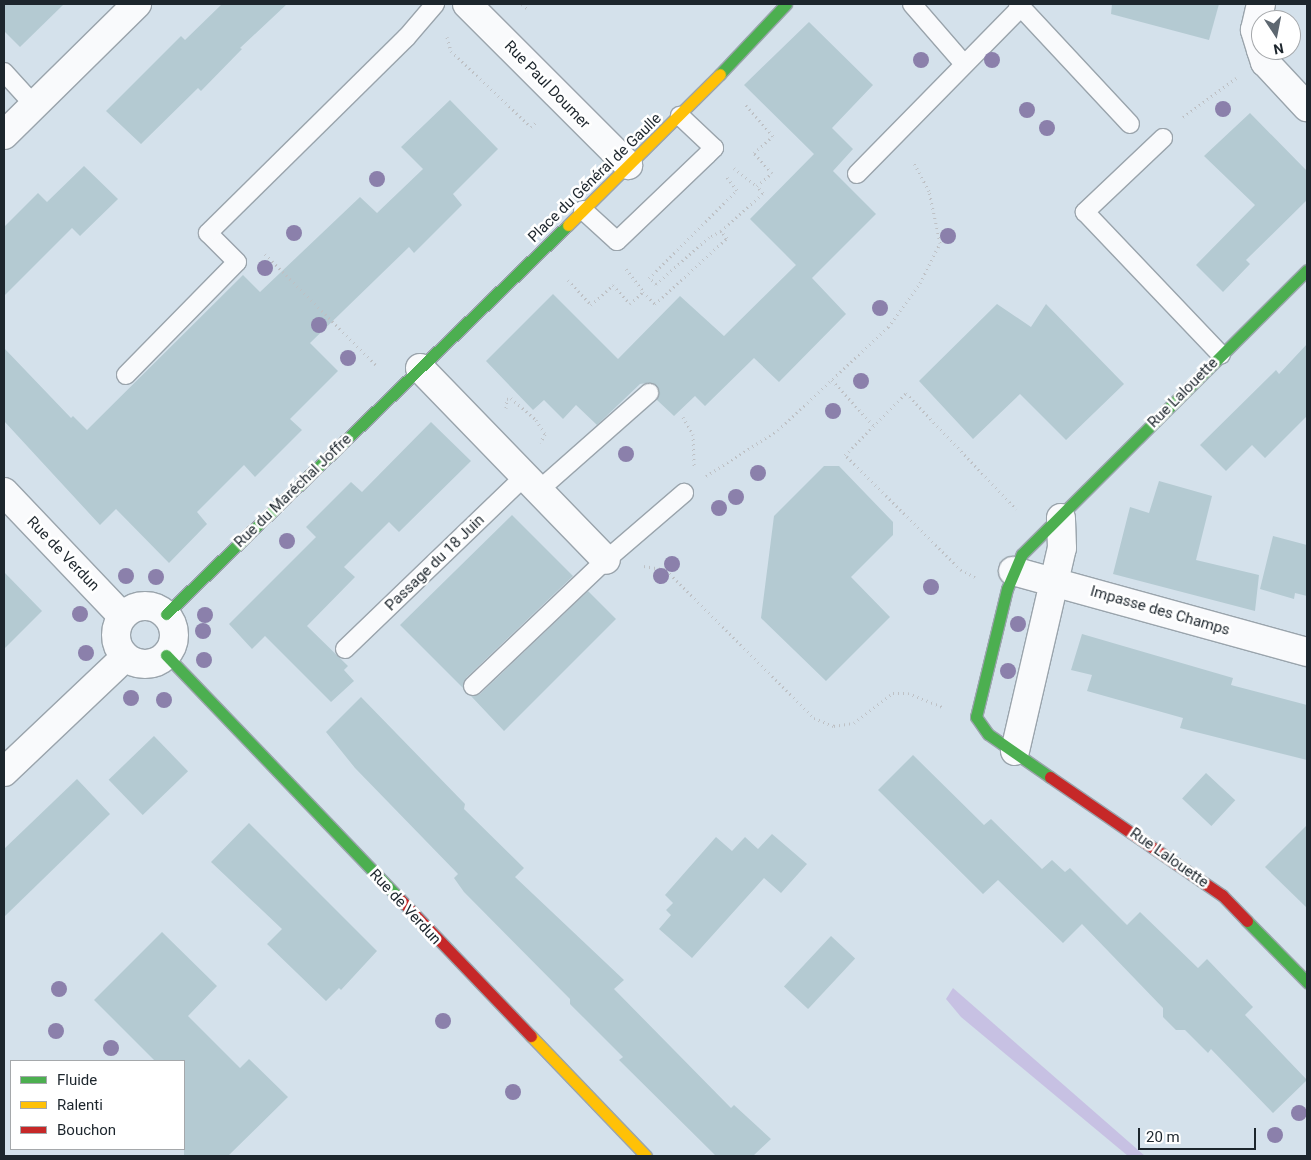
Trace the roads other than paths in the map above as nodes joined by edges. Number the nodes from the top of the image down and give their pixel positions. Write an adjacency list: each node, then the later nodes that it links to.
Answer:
1 (137, 4): 10 (street)
2 (435, 4): 22 (lane)
3 (467, 4): 16 (street, Rue Paul Doumer)
4 (786, 4): 12 (street, Place du Général de Gaulle)
5 (912, 4): 8 (lane)
6 (1020, 5): 8 (lane); 13 (lane)
7 (1264, 60): 11 (street)
8 (964, 64): 17 (lane)
9 (4, 72): 10 (lane)
10 (34, 105): 14 (street)
11 (1307, 107)
12 (680, 116): 16 (street, Place du Général de Gaulle); 18 (lane)
13 (1130, 124)
14 (4, 135)
15 (1163, 138): 20 (lane)
16 (628, 165): 18 (street, Place du Général de Gaulle)
17 (857, 174)
18 (583, 210): 21 (street, Place du Général de Gaulle)
19 (1307, 270): 20 (street, Rue Lalouette)
20 (1221, 355): 27 (street, Rue Lalouette)
21 (420, 368): 24 (street); 31 (street, Rue du Maréchal Joffre)
22 (126, 375)
23 (649, 393): 24 (lane, Passage du 18 Juin)
24 (532, 483): 28 (street); 33 (lane, Passage du 18 Juin)
25 (4, 492): 32 (street, Rue de Verdun)
26 (684, 493): 28 (lane)
27 (1062, 518): 29 (street, Rue Lalouette); 30 (street)
28 (606, 560): 37 (lane)
29 (1013, 572): 30 (street, Impasse des Champs); 38 (street, Rue Lalouette)
30 (1054, 581): 34 (street, Impasse des Champs); 38 (street)
31 (166, 614): 32 (street); 35 (street)
32 (122, 616): 36 (street)
33 (345, 649)
34 (1307, 652)
35 (166, 655): 36 (street); 41 (street, Rue de Verdun)
36 (125, 657): 39 (street)
37 (473, 686)
38 (1015, 751): 40 (street, Rue Lalouette)
39 (4, 772)
40 (1307, 982)
41 (646, 1156)

